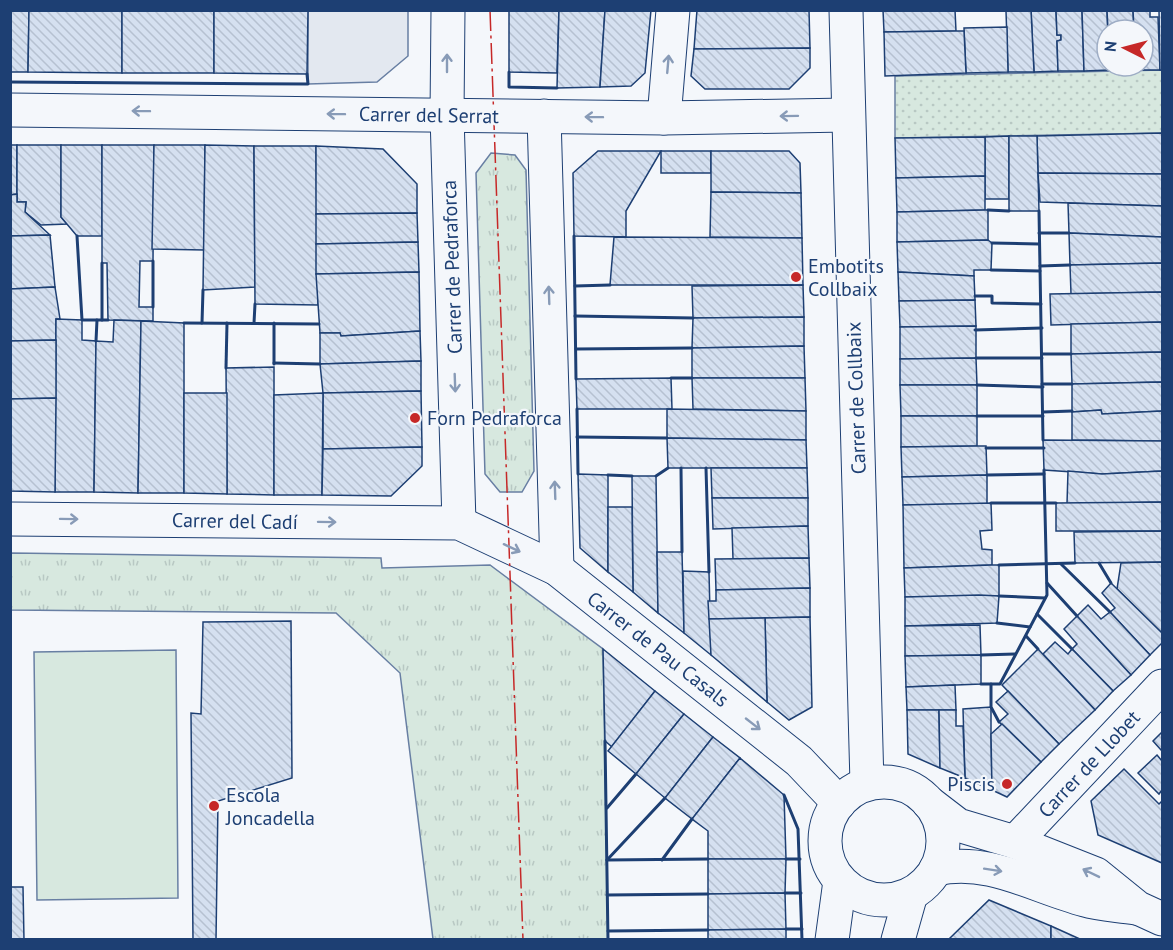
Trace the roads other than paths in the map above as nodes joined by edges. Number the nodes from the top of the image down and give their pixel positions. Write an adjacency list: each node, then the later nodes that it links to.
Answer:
1 (448, 10): 5 (street, Carrer de Pedraforca, one-way to 1)
2 (673, 10): 8 (street, one-way to 2)
3 (846, 10): 6 (street, Carrer de Collbaix)
4 (10, 110): 5 (street, Carrer del Serrat, one-way to 4)
5 (447, 115): 7 (street, Carrer del Serrat); 10 (street, Carrer de Pedraforca, one-way to 10)
6 (848, 115): 8 (street, Carrer del Serrat, one-way to 8); 13 (street, Carrer de Collbaix)
7 (544, 116): 8 (street, Carrer del Serrat, one-way to 7); 11 (street, one-way to 7)
8 (664, 118)
9 (10, 519): 10 (street, Carrer del Cadí, one-way to 10)
10 (459, 523): 11 (street, Carrer de Pau Casals, one-way to 11)
11 (557, 569): 15 (street, Carrer de Pau Casals, one-way to 15)
12 (1162, 686): 16 (street, Carrer de Llobet)
13 (867, 784): 14 (street); 15 (street)
14 (927, 801): 16 (street); 17 (street)
15 (839, 803): 18 (street)
16 (1015, 842): 20 (street, one-way to 16)
17 (936, 869): 19 (street); 20 (street, one-way to 20)
18 (840, 881): 19 (street); 21 (street)
19 (910, 894): 22 (street)
20 (1150, 913)
21 (832, 939)
22 (898, 939)

